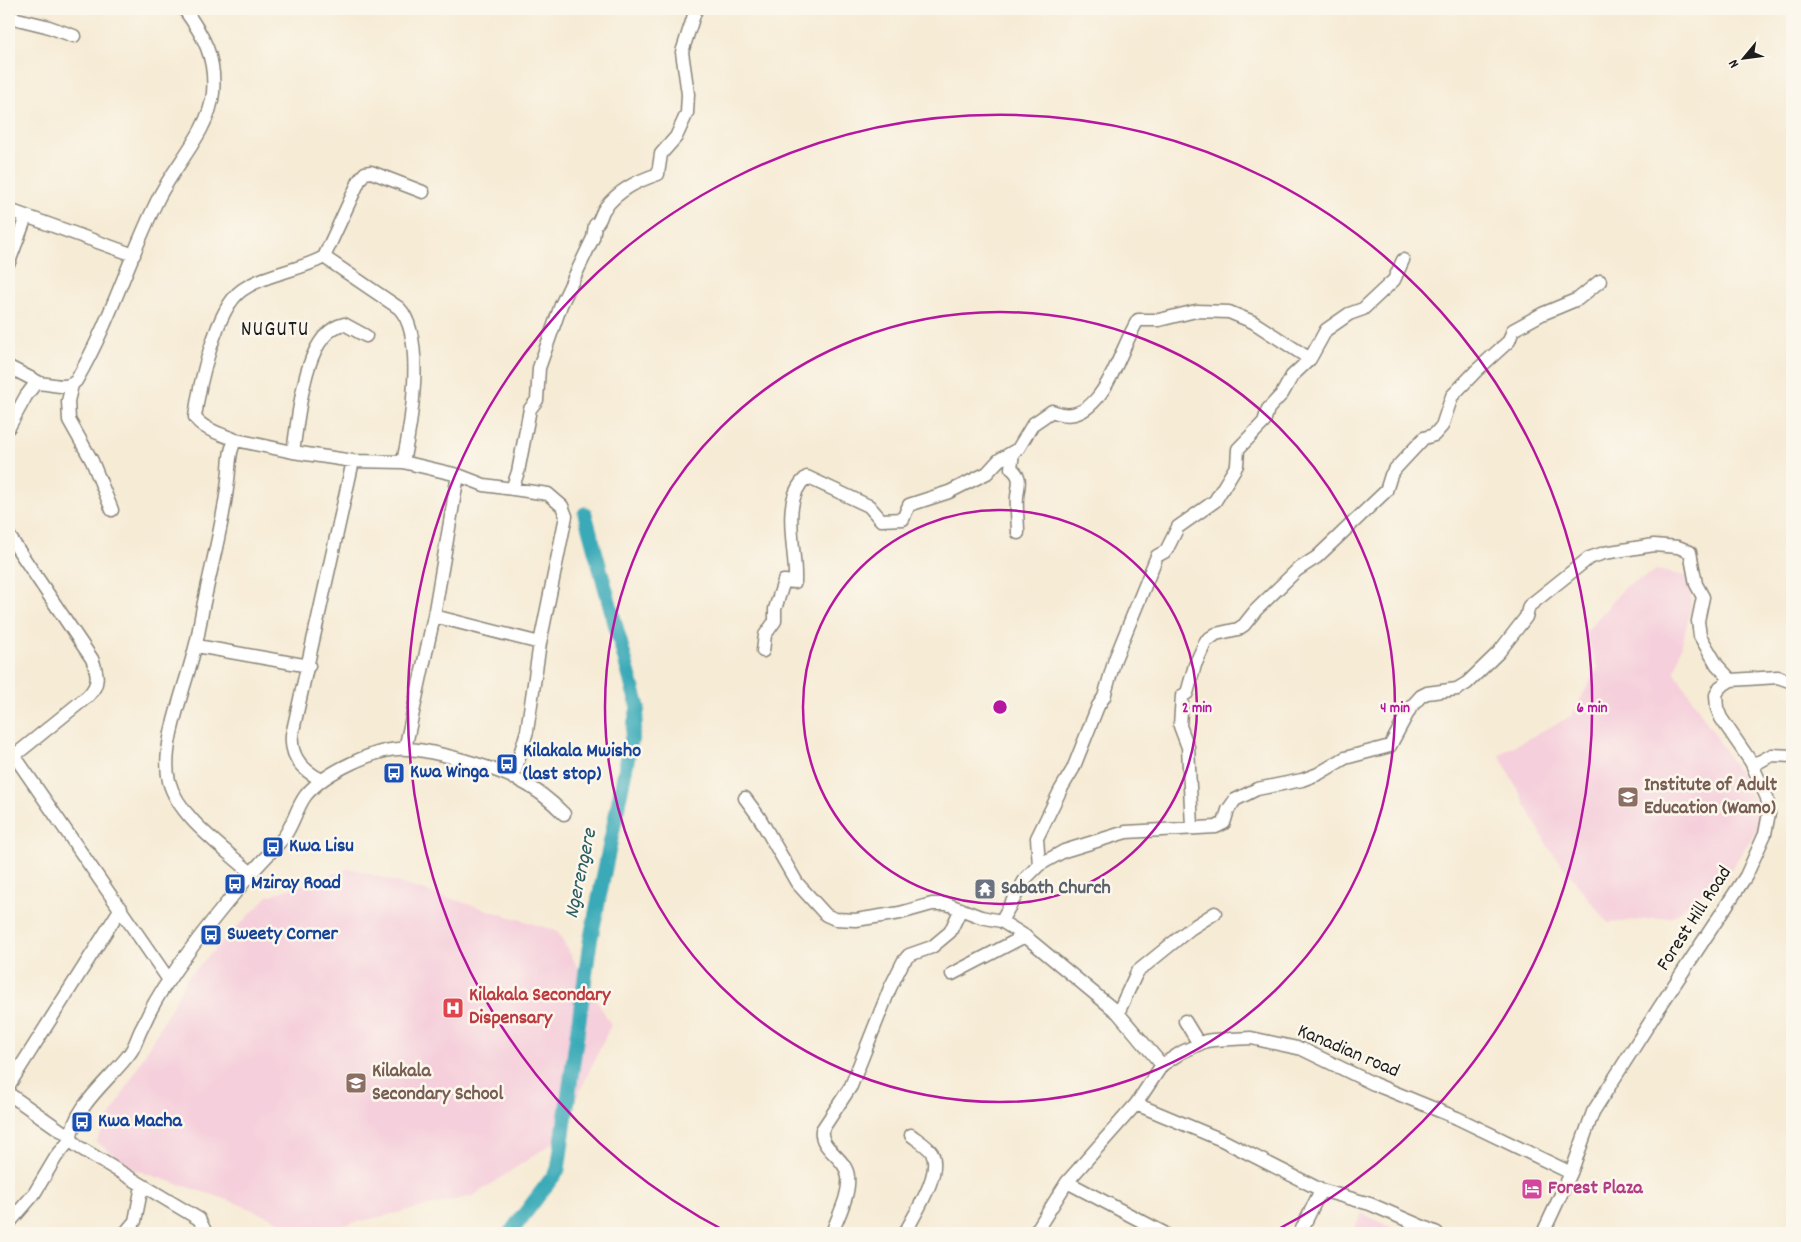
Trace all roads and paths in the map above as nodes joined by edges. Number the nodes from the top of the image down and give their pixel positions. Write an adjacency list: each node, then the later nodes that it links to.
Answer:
1 (184, 9): 8 (street)
2 (696, 9): 25 (street)
3 (9, 17): 4 (street)
4 (74, 36)
5 (423, 192): 9 (street)
6 (9, 210): 7 (street)
7 (26, 217): 8 (street); 11 (street)
8 (134, 255): 17 (street)
9 (324, 257): 19 (street); 23 (street)
10 (1402, 260): 14 (street)
11 (9, 262)
12 (1600, 281): 44 (street)
13 (366, 336): 20 (street)
14 (1310, 359): 21 (street); 45 (street)
15 (9, 367): 16 (street)
16 (40, 383): 17 (street); 18 (street)
17 (72, 385): 26 (street)
18 (9, 427)
19 (236, 440): 20 (street); 31 (street)
20 (292, 452): 22 (street)
21 (1013, 453): 27 (street); 32 (street)
22 (352, 461): 23 (street); 33 (street)
23 (403, 462): 24 (street)
24 (458, 476): 25 (street); 29 (street)
25 (512, 489): 30 (street)
26 (112, 510)
27 (1018, 533)
28 (9, 536): 37 (street)
29 (434, 616): 30 (street); 36 (street)
30 (540, 643): 40 (street)
31 (197, 646): 33 (street); 46 (street)
32 (763, 651)
33 (309, 666): 41 (street)
34 (1731, 680): 35 (street); 39 (street, Forest Hill Road); 44 (street)
35 (1792, 682)
36 (405, 748): 40 (street); 41 (street)
37 (12, 752): 47 (street)
38 (1792, 756): 39 (street)
39 (1750, 762): 63 (street, Forest Hill Road)
40 (513, 778): 43 (street)
41 (322, 780): 46 (street)
42 (745, 798): 48 (street)
43 (564, 814)
44 (1192, 828): 45 (street)
45 (1039, 865): 50 (street)
46 (251, 873): 53 (street)
47 (121, 908): 53 (street); 58 (street)
48 (961, 909): 50 (street); 72 (street)
49 (1215, 913): 54 (street)
50 (1001, 921): 51 (street)
51 (1026, 936): 52 (street); 54 (street)
52 (952, 974)
53 (169, 980): 62 (street)
54 (1118, 1013): 57 (street)
55 (1184, 1021): 56 (street)
56 (1199, 1044): 57 (street, Kanadian road); 63 (street, Kanadian road)
57 (1162, 1065): 60 (street, Kanadian road)
58 (9, 1084)
59 (9, 1094): 62 (street)
60 (1136, 1104): 64 (street, Kanadian road); 66 (street)
61 (911, 1136): 73 (street)
62 (71, 1137): 65 (street); 67 (street)
63 (1571, 1174): 77 (street, Forest Hill Road)
64 (1067, 1182): 69 (street); 74 (street, Kanadian road)
65 (142, 1186): 68 (street); 70 (street)
66 (1321, 1190): 75 (street); 76 (street)
67 (9, 1223)
68 (204, 1228): 71 (street)
69 (1159, 1232)
70 (125, 1233)
71 (214, 1233)
72 (832, 1233)
73 (905, 1233)
74 (1035, 1233)
75 (1300, 1233)
76 (1437, 1233)
77 (1543, 1233)

